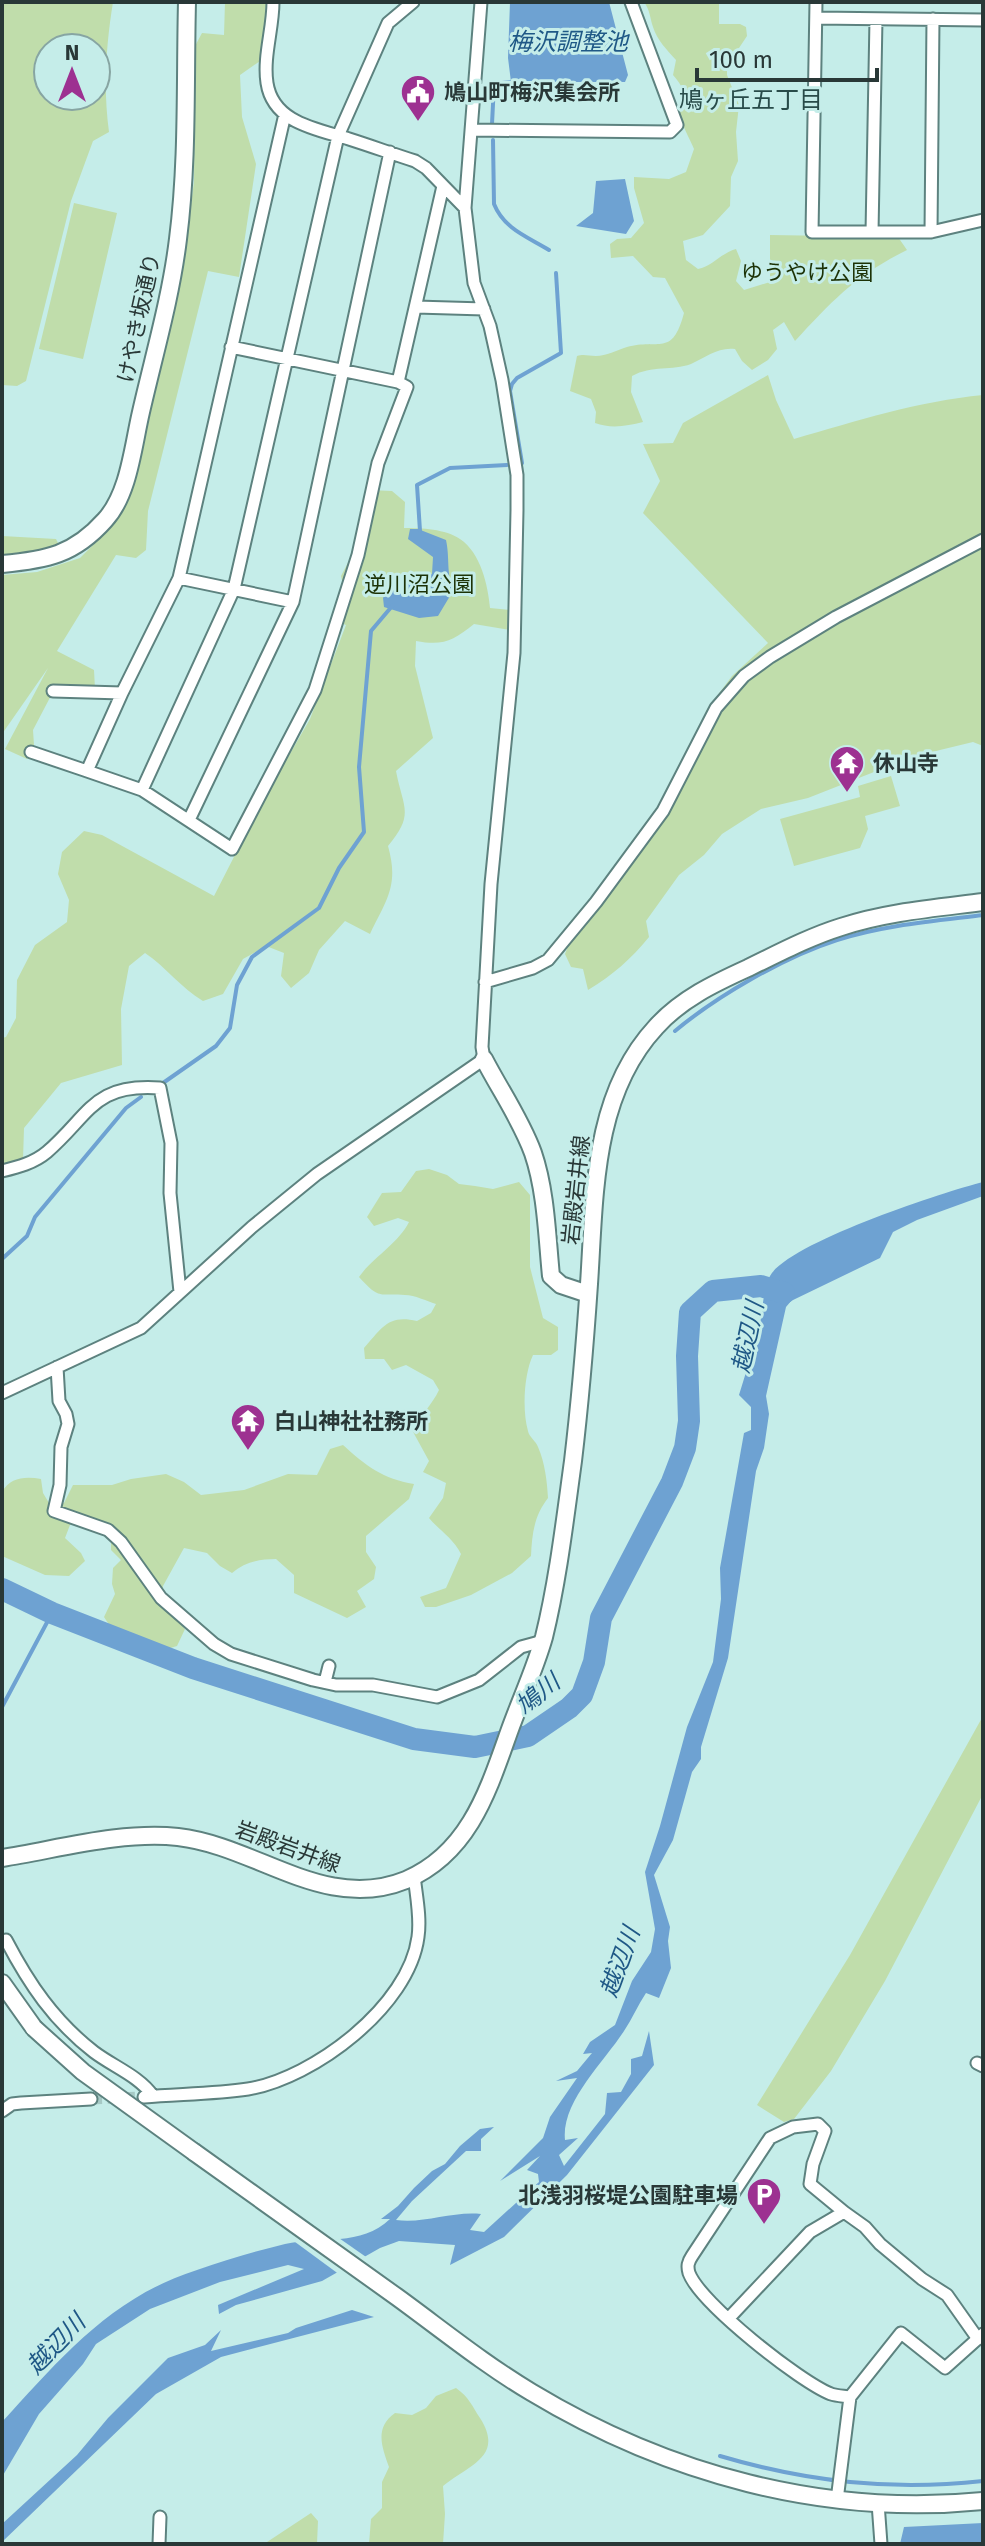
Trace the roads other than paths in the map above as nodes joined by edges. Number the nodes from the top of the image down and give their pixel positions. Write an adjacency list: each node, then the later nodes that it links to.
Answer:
1 (187, 2): 27 (street, けやき坂通り)
2 (273, 2): 11 (street)
3 (413, 2): 13 (street)
4 (481, 2): 12 (street)
5 (631, 2): 12 (street)
6 (816, 2): 7 (street)
7 (816, 18): 8 (street); 18 (street)
8 (876, 19): 9 (street); 18 (street)
9 (933, 19): 10 (street); 19 (street)
10 (983, 20)
11 (285, 114): 13 (street); 22 (street)
12 (471, 130): 16 (street)
13 (338, 136): 14 (street); 23 (street)
14 (390, 152): 15 (street); 24 (street)
15 (443, 186): 16 (street); 20 (street)
16 (465, 208): 21 (street)
17 (983, 220): 19 (street)
18 (872, 232): 19 (street)
19 (931, 232)
20 (416, 307): 21 (street); 25 (street)
21 (484, 309): 38 (street)
22 (231, 347): 23 (street); 28 (street)
23 (287, 359): 24 (street); 29 (street)
24 (342, 371): 25 (street); 30 (street)
25 (398, 382): 36 (street)
26 (983, 540): 38 (street)
27 (2, 564)
28 (179, 578): 29 (street); 32 (street)
29 (234, 589): 30 (street); 35 (street)
30 (293, 602): 36 (street)
31 (53, 691): 32 (street)
32 (122, 693): 34 (street)
33 (31, 752): 34 (street)
34 (87, 771): 35 (street)
35 (142, 790): 36 (street)
36 (189, 820)
37 (983, 902): 42 (street, 岩殿岩井線)
38 (485, 982): 39 (street)
39 (484, 1059): 41 (street); 42 (street)
40 (2, 1171): 41 (street)
41 (180, 1292): 43 (street)
42 (588, 1294): 45 (street, 岩殿岩井線)
43 (57, 1367): 44 (street); 47 (street)
44 (2, 1393)
45 (543, 1641): 47 (street); 49 (street, 岩殿岩井線)
46 (329, 1666): 47 (street)
47 (325, 1682)
48 (2, 1858): 49 (street, 岩殿岩井線)
49 (414, 1875): 50 (street)
50 (2, 1942)
51 (2, 1983): 58 (street, bridge)
52 (91, 2099): 53 (street)
53 (2, 2111)
54 (844, 2212): 55 (street); 55 (street); 56 (street)
55 (729, 2318): 57 (street)
56 (980, 2337): 57 (street)
57 (850, 2397): 58 (street)
58 (837, 2500): 60 (street)
59 (983, 2501): 60 (street)
60 (878, 2503): 63 (street)
61 (160, 2517): 62 (street)
62 (159, 2544)
63 (881, 2544)

